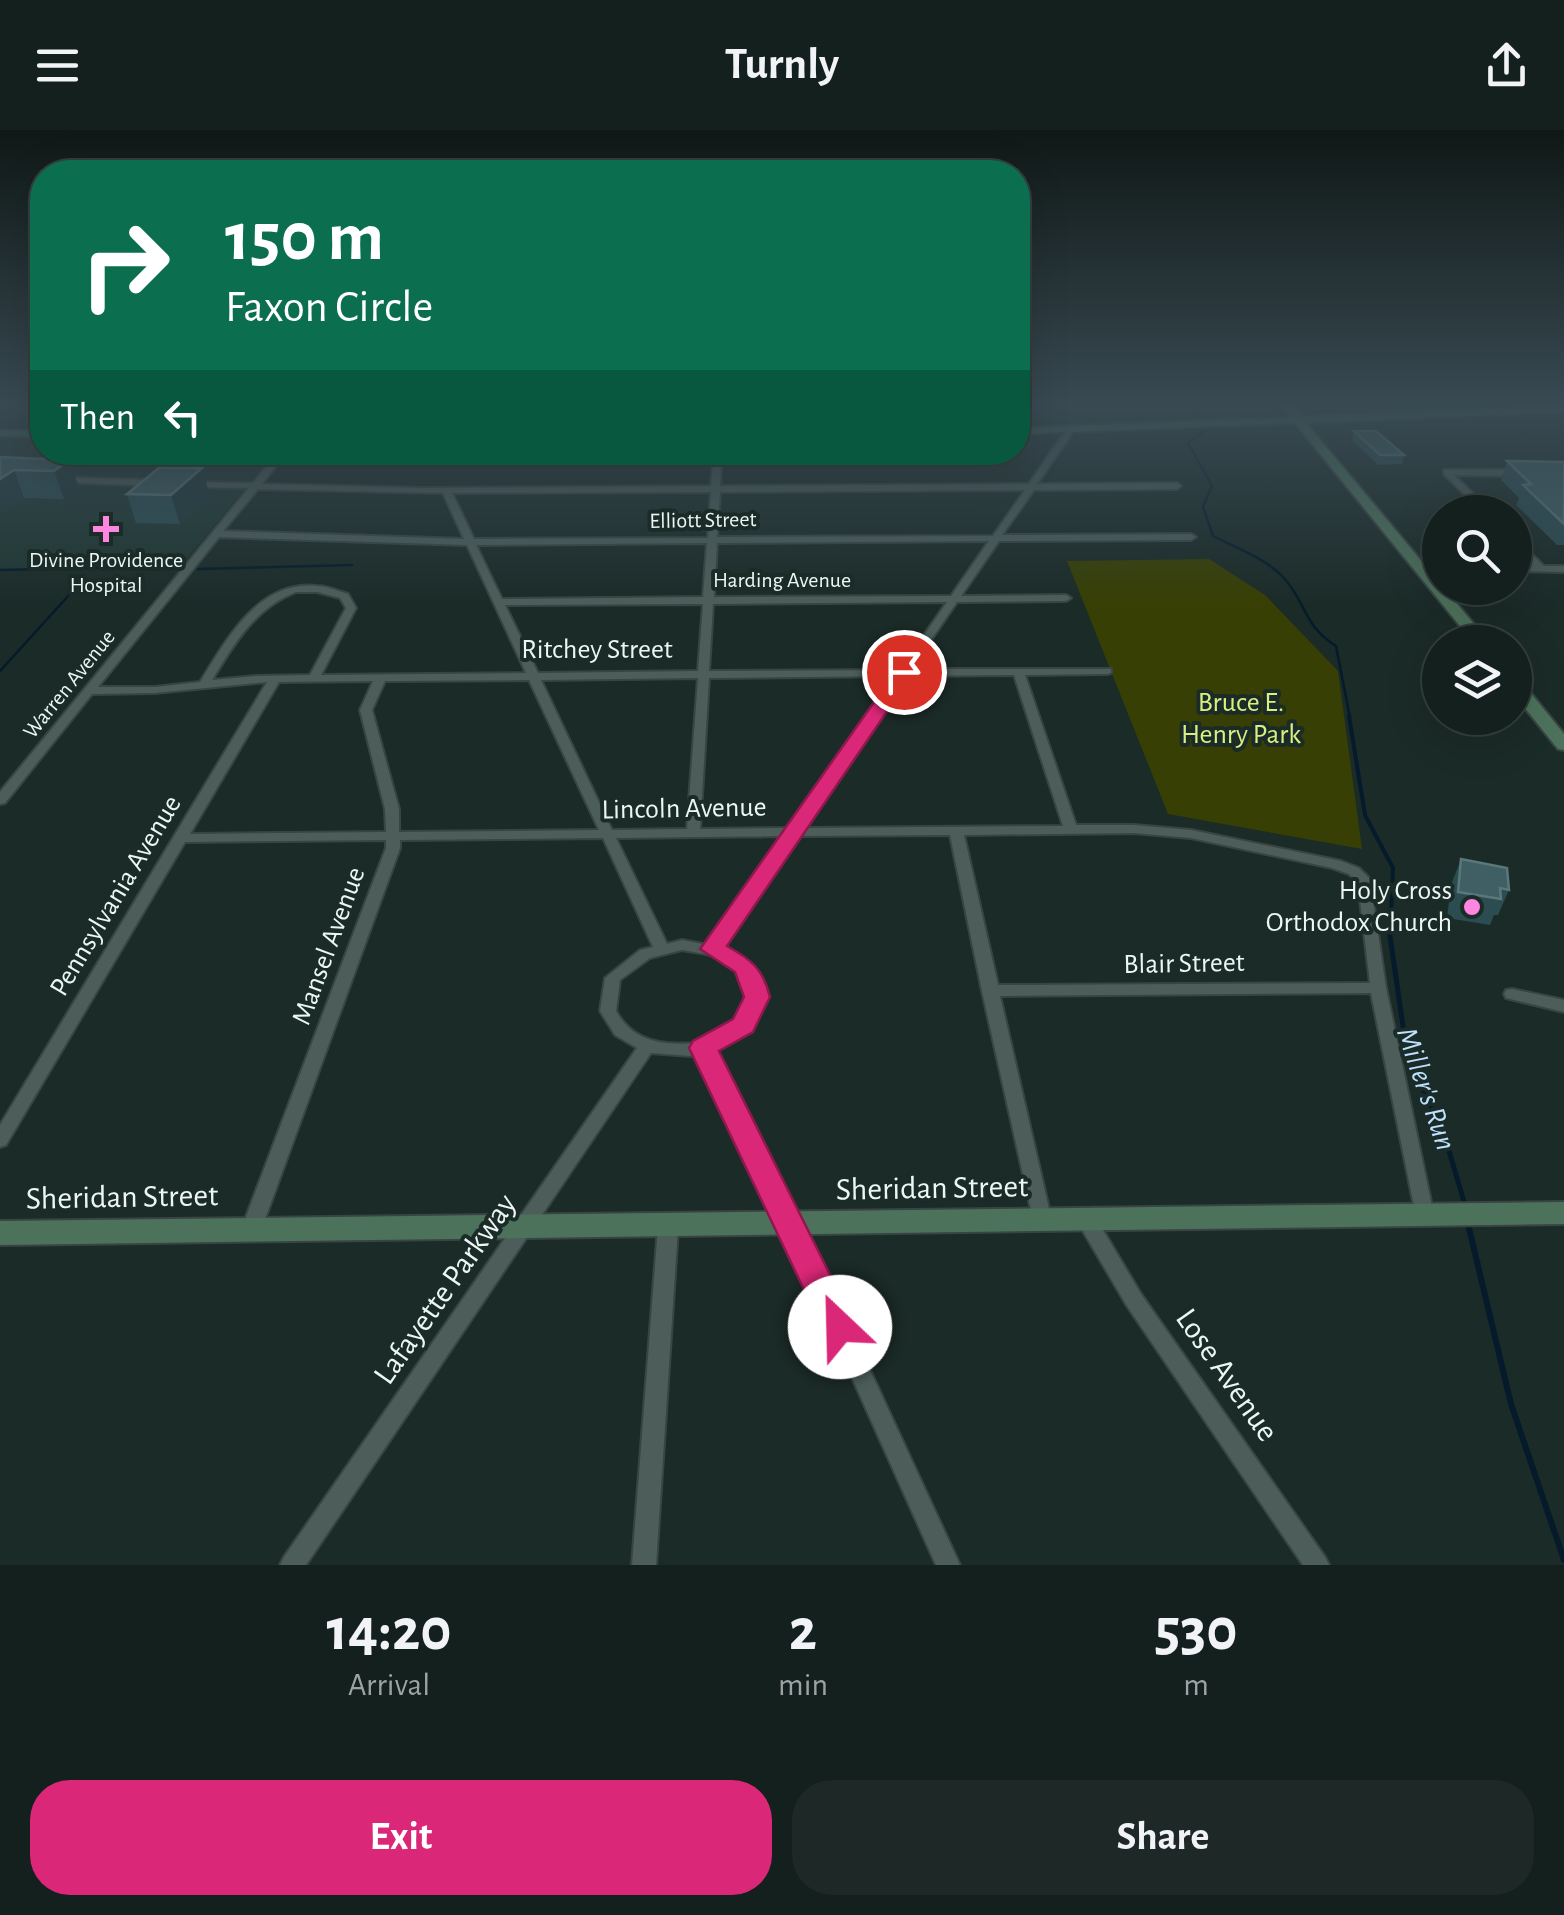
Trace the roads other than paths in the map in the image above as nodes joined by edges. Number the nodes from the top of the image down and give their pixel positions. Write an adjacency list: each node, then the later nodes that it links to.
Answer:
1 (267, 471): 9 (street, Warren Avenue)
2 (716, 471): 12 (street)
3 (1042, 471): 10 (street)
4 (1343, 471): 21 (street)
5 (1533, 473): 14 (street)
6 (44, 480): 7 (street)
7 (164, 483)
8 (180, 484): 9 (street)
9 (255, 486): 13 (street); 15 (street, Warren Avenue)
10 (1032, 486): 11 (street); 12 (street); 17 (street)
11 (1177, 486)
12 (715, 489): 13 (street); 18 (street)
13 (446, 490): 19 (street)
14 (1470, 495)
15 (216, 534): 19 (street, Elliott Street); 39 (street, Warren Avenue)
16 (1191, 537): 17 (street, Elliott Street)
17 (997, 538): 18 (street, Elliott Street); 26 (street)
18 (712, 540): 19 (street, Elliott Street); 27 (street)
19 (470, 542): 28 (street)
20 (1532, 558): 23 (street)
21 (1419, 566): 29 (street)
22 (1532, 568): 23 (street)
23 (1542, 568): 24 (street)
24 (1564, 569)
25 (1066, 598): 26 (street, Harding Avenue)
26 (954, 599): 27 (street, Harding Avenue); 31 (street)
27 (708, 601): 28 (street, Harding Avenue); 33 (street)
28 (499, 602): 34 (street)
29 (1467, 625)
30 (1106, 671): 32 (street, Ritchey Street)
31 (904, 672): 32 (street, Ritchey Street); 33 (street, Ritchey Street); 45 (street)
32 (1018, 672): 43 (street)
33 (704, 674): 34 (street, Ritchey Street); 46 (street)
34 (532, 675): 35 (street, Ritchey Street); 47 (street)
35 (382, 677): 36 (street, Ritchey Street); 48 (street)
36 (314, 678): 37 (street, Ritchey Street); 38 (street)
37 (275, 679): 38 (street, Ritchey Street); 49 (street, Pennsylvania Avenue)
38 (204, 684): 39 (street, Ritchey Street)
39 (88, 692): 42 (street, Warren Avenue)
40 (1532, 705): 41 (street)
41 (1564, 745)
42 (0, 800)
43 (1071, 830): 44 (street, Lincoln Avenue); 52 (street, Lincoln Avenue)
44 (956, 831): 45 (street, Lincoln Avenue); 53 (street)
45 (795, 832): 46 (street, Lincoln Avenue); 51 (street)
46 (693, 834): 47 (street, Lincoln Avenue)
47 (606, 835): 48 (street, Lincoln Avenue); 50 (street)
48 (396, 837): 49 (street, Lincoln Avenue); 66 (street, Mansel Avenue)
49 (180, 838): 58 (street, Pennsylvania Avenue)
50 (661, 948): 51 (street); 56 (street)
51 (713, 949): 57 (street)
52 (1378, 988): 53 (street, Blair Street); 60 (street)
53 (990, 991): 62 (street)
54 (1512, 994): 55 (street)
55 (1564, 1006)
56 (647, 1046): 57 (street); 64 (street, Lafayette Parkway)
57 (703, 1048): 63 (street)
58 (0, 1140)
59 (1564, 1213): 60 (street, Sheridan Street)
60 (1437, 1216): 61 (street, Sheridan Street)
61 (1088, 1221): 62 (street, Sheridan Street); 71 (street, Lose Avenue)
62 (1042, 1222): 63 (street, Sheridan Street)
63 (793, 1225): 65 (street, Sheridan Street); 70 (street)
64 (524, 1226): 65 (street, Sheridan Street); 66 (street, Sheridan Street); 68 (street, Lafayette Parkway)
65 (668, 1227): 69 (street)
66 (252, 1230): 67 (street, Sheridan Street)
67 (0, 1233)
68 (292, 1565)
69 (644, 1565)
70 (948, 1565)
71 (1317, 1565)

